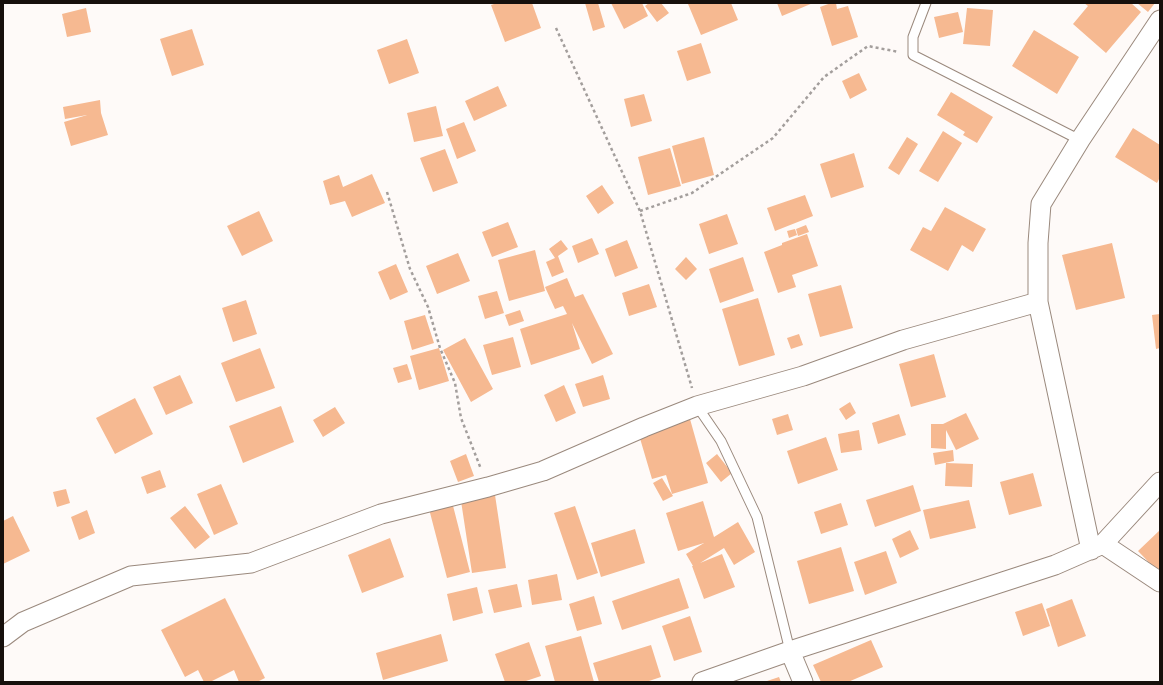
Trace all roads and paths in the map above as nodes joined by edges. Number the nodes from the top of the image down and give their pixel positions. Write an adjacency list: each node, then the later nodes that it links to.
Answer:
1 (926, 3): 4 (lane)
2 (1160, 20): 5 (street)
3 (556, 28): 7 (path)
4 (913, 55): 5 (lane); 7 (path)
5 (1080, 140): 8 (street)
6 (386, 192): 11 (path)
7 (640, 211): 9 (path)
8 (1038, 302): 9 (street); 12 (street)
9 (697, 406): 11 (street); 15 (lane)
10 (1160, 482): 12 (street)
11 (488, 487): 14 (street)
12 (1097, 547): 13 (street); 15 (street)
13 (1160, 582)
14 (3, 638)
15 (790, 650): 16 (street); 17 (street)
16 (702, 682)
17 (803, 682)

